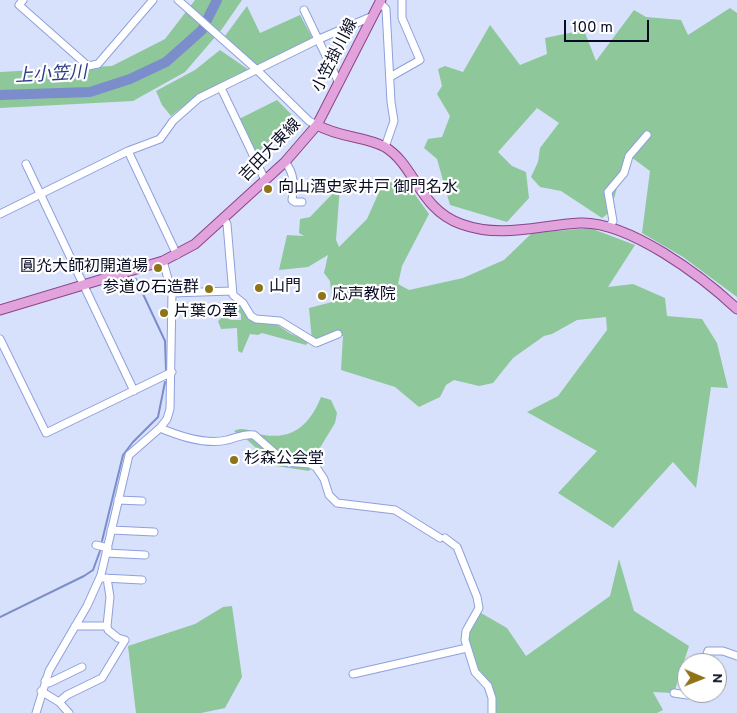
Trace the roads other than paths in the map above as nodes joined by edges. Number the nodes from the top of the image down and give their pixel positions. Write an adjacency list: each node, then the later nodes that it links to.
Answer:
1 (23, 0): 2 (street)
2 (154, 0)
3 (178, 0): 9 (street)
4 (402, 0): 10 (street)
5 (381, 2): 7 (main road, 小笠掛川線); 10 (street)
6 (304, 10): 8 (street)
7 (373, 16): 8 (street); 11 (main road, 小笠掛川線)
8 (317, 40): 9 (street); 11 (street)
9 (257, 70): 12 (street); 13 (street)
10 (390, 77): 15 (street)
11 (339, 83): 13 (main road, 小笠掛川線)
12 (220, 88): 16 (street); 19 (street)
13 (317, 125): 15 (main road, 吉田大東線); 17 (main road, 吉田大東線)
14 (647, 135): 24 (street)
15 (385, 147): 24 (main road)
16 (128, 151): 20 (street); 25 (street)
17 (285, 162): 19 (main road, 吉田大東線); 21 (street)
18 (26, 164): 20 (street)
19 (265, 180): 23 (main road, 吉田大東線)
20 (40, 194): 22 (street); 27 (street)
21 (302, 202)
22 (0, 214)
23 (223, 218): 25 (main road, 吉田大東線); 28 (street)
24 (609, 227): 30 (main road)
25 (177, 254): 26 (main road, 吉田大東線)
26 (163, 261): 27 (main road, 吉田大東線); 29 (street)
27 (84, 285): 31 (main road, 吉田大東線); 35 (street)
28 (232, 291): 29 (street); 32 (street)
29 (172, 293): 34 (street)
30 (737, 309)
31 (0, 310)
32 (338, 334)
33 (0, 339): 35 (street)
34 (172, 372): 35 (street); 36 (street)
35 (134, 391)
36 (160, 428): 37 (street); 48 (street)
37 (118, 500): 38 (street); 39 (street)
38 (142, 502)
39 (111, 530): 40 (street); 42 (street)
40 (154, 532)
41 (96, 545): 42 (street)
42 (107, 550): 43 (street); 44 (street)
43 (145, 555)
44 (103, 578): 45 (street); 46 (street); 47 (street)
45 (142, 580)
46 (75, 626): 47 (street); 53 (street)
47 (107, 626): 57 (street)
48 (467, 648): 52 (street); 60 (street)
49 (707, 653): 50 (street)
50 (737, 656)
51 (82, 667): 53 (street)
52 (353, 674)
53 (45, 681): 54 (street)
54 (41, 691): 57 (street); 58 (street)
55 (674, 693): 56 (street)
56 (677, 693)
57 (59, 702): 59 (street)
58 (36, 713)
59 (68, 713)
60 (491, 713)

